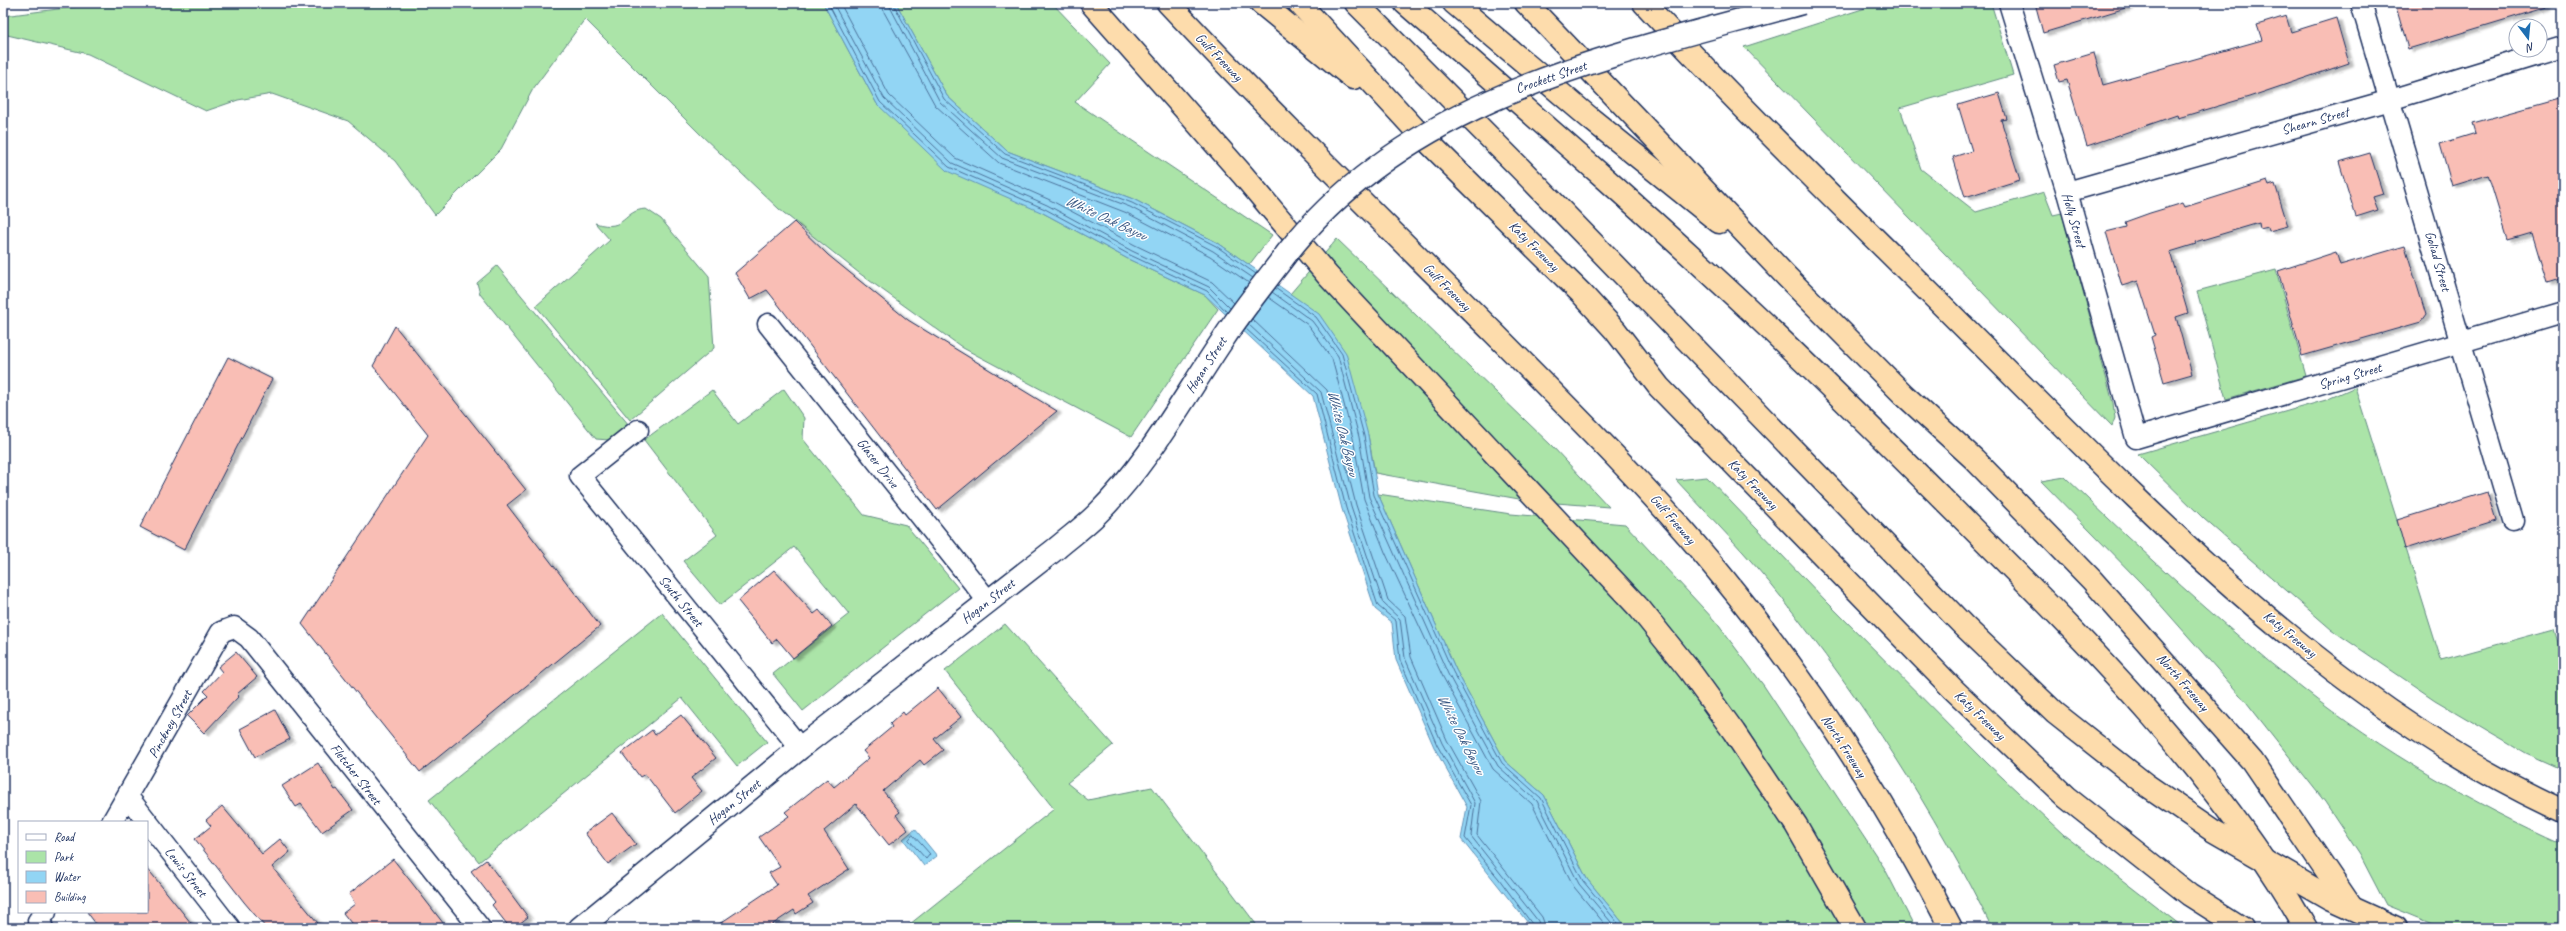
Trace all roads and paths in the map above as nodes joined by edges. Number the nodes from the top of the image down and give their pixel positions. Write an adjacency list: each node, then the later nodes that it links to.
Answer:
1 (1090, 3): 39 (highway)
2 (1168, 3): 27 (highway, Gulf Freeway)
3 (1261, 3): 17 (highway)
4 (1299, 3): 17 (highway, Katy Freeway)
5 (1356, 3): 44 (highway)
6 (1405, 3): 42 (highway)
7 (1454, 3): 20 (highway)
8 (1526, 3): 20 (highway)
9 (1627, 3): 15 (highway)
10 (1644, 3): 15 (highway, Katy Freeway)
11 (1802, 3): 19 (main road, Crockett Street, bridge)
12 (2009, 3): 18 (street, Holly Street)
13 (2361, 3): 16 (street, Goliad Street)
14 (2563, 47): 16 (street, Shearn Street)
15 (1718, 84): 32 (highway, Katy Freeway)
16 (2390, 100): 18 (street, Shearn Street); 23 (street, Goliad Street)
17 (1413, 127): 41 (highway, Katy Freeway)
18 (2067, 192): 25 (street, Holly Street)
19 (1328, 209): 28 (main road, Hogan Street, bridge)
20 (1787, 277): 43 (highway, North Freeway)
21 (2563, 312): 23 (street, Spring Street)
22 (768, 324): 28 (street, Glaser Drive)
23 (2462, 343): 25 (street, Spring Street); 26 (street, Goliad Street)
24 (638, 430): 30 (street, South Street)
25 (2136, 438)
26 (2513, 520)
27 (1721, 575): 40 (highway, North Freeway)
28 (988, 601): 30 (main road, Hogan Street)
29 (228, 628): 31 (street, Pinckney Street); 37 (street, Fletcher Street)
30 (800, 748): 38 (main road, Hogan Street)
31 (128, 797): 33 (street, Pinckney Street); 34 (street, Lewis Street)
32 (2563, 811)
33 (113, 821)
34 (147, 821)
35 (148, 823): 36 (street, Lewis Street)
36 (230, 928)
37 (480, 928)
38 (580, 928)
39 (1854, 928)
40 (1951, 928)
41 (2242, 928)
42 (2306, 928)
43 (2364, 928)
44 (2396, 928)

